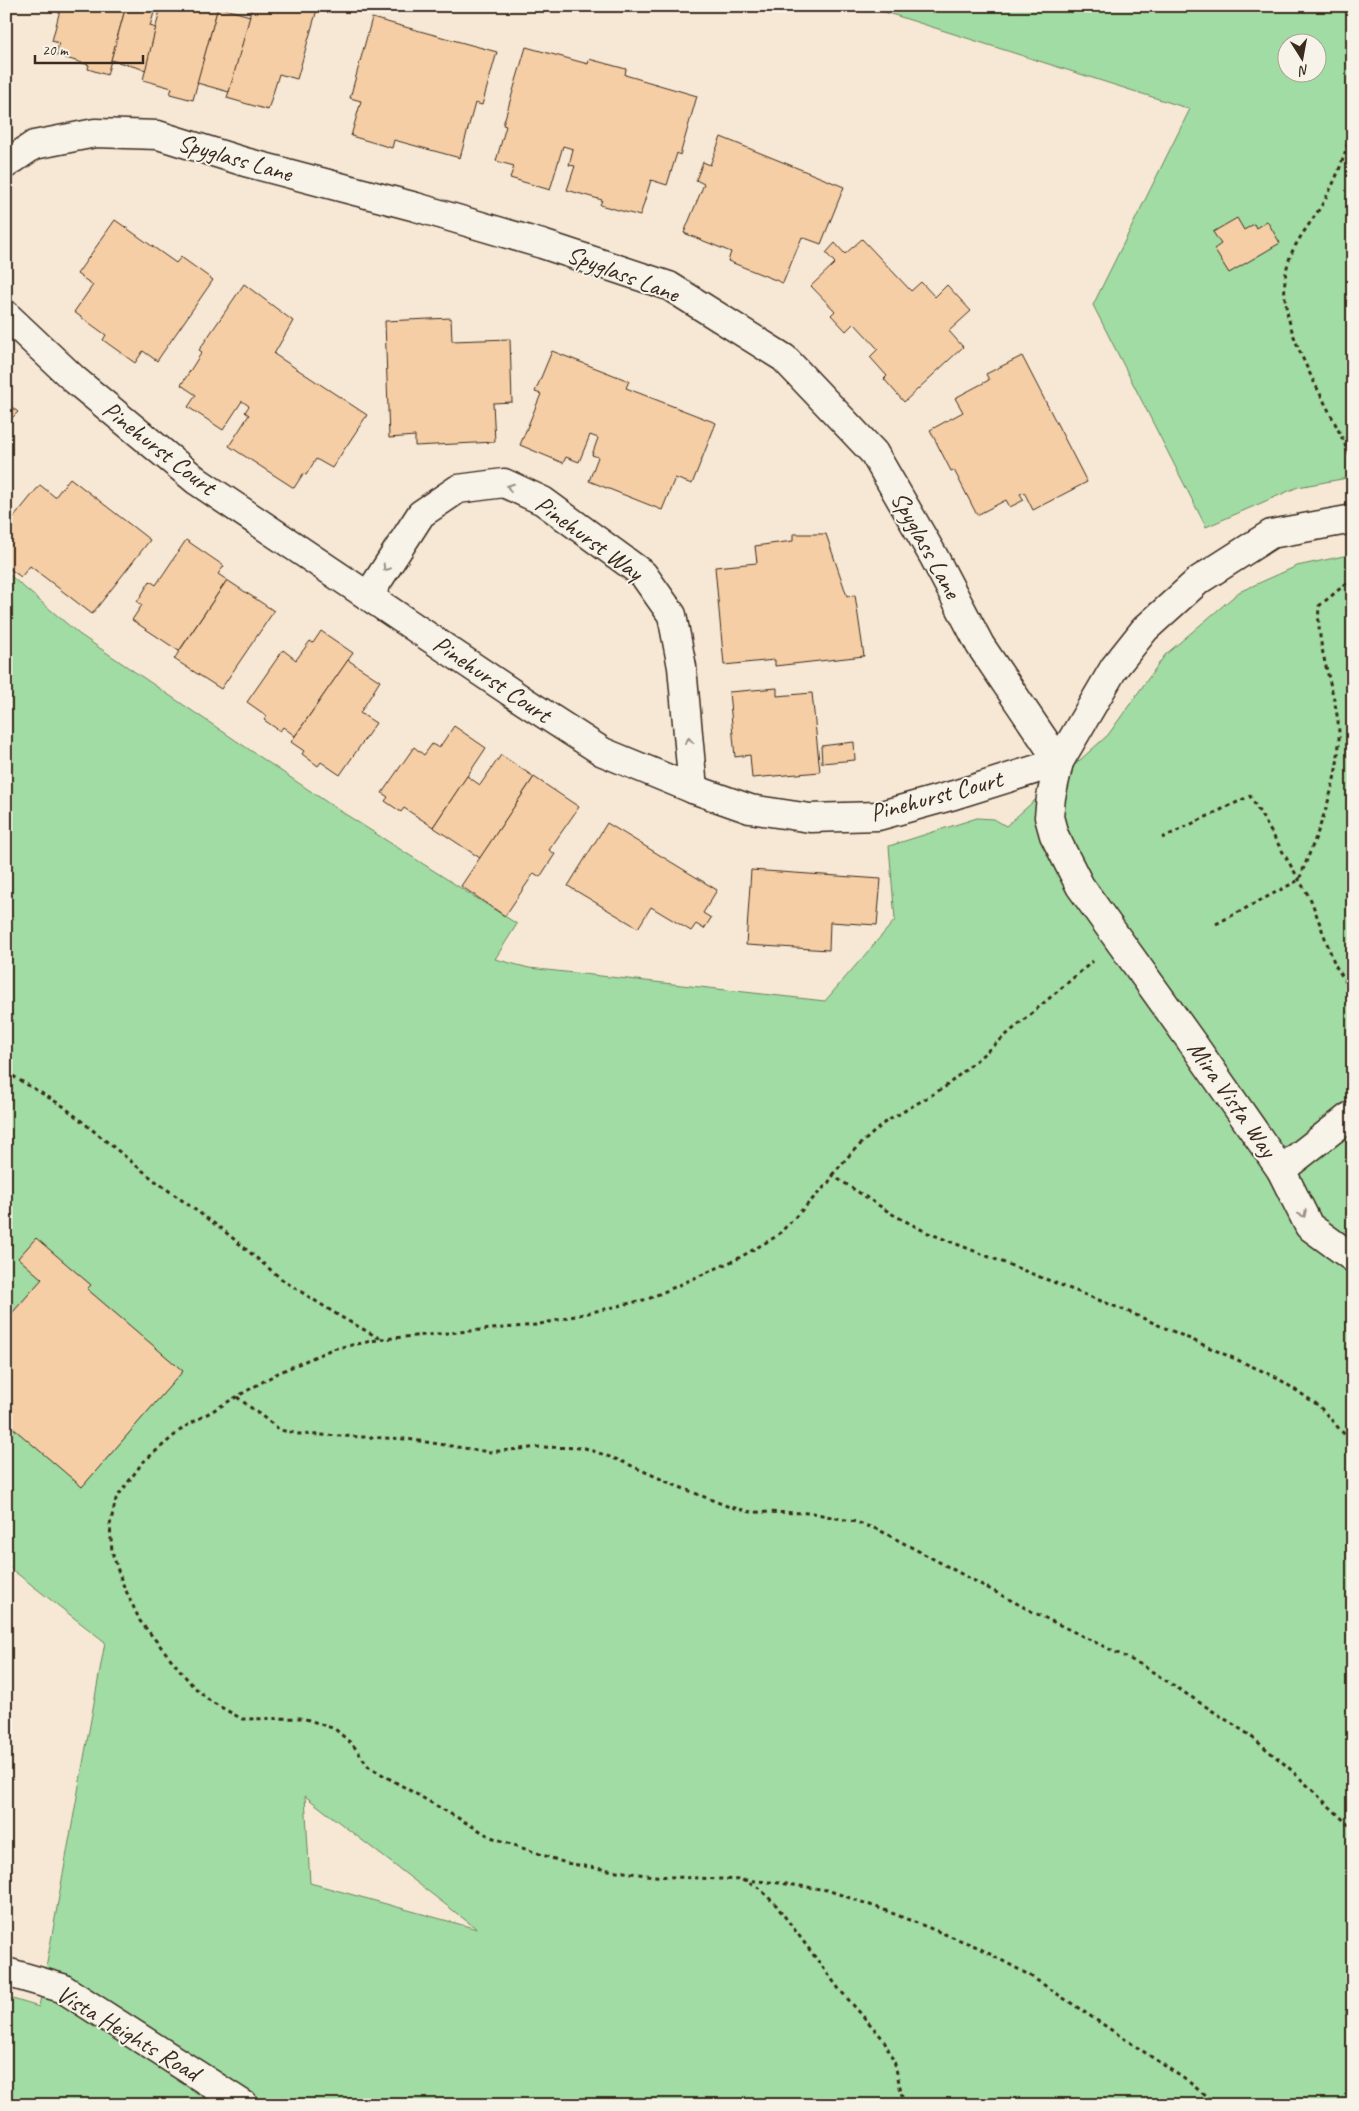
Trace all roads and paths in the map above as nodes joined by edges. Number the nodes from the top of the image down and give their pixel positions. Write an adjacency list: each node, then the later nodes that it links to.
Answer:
1 (1353, 120): 4 (path)
2 (6, 164): 8 (street, Spyglass Lane)
3 (6, 315): 7 (street, Pinehurst Court)
4 (1353, 466)
5 (1353, 519): 8 (street, Mira Vista Way)
6 (1353, 578): 11 (path)
7 (368, 596): 9 (street, Pinehurst Court); 9 (street, Pinehurst Way, one-way to 7)
8 (1059, 762): 9 (street, Pinehurst Court); 13 (street, Mira Vista Way)
9 (693, 789)
10 (1162, 838): 11 (path)
11 (1299, 880): 12 (path); 14 (path)
12 (1216, 924)
13 (1118, 940): 17 (street, Mira Vista Way); 18 (path)
14 (1353, 993)
15 (6, 1072): 20 (path)
16 (1351, 1119): 17 (street, Mira Vista Way)
17 (1281, 1170): 19 (street, one-way to 19)
18 (832, 1175): 20 (path); 22 (path)
19 (1353, 1258)
20 (382, 1339): 21 (path)
21 (237, 1397): 23 (path); 24 (path)
22 (1353, 1444)
23 (1353, 1829)
24 (742, 1880): 27 (path); 28 (path)
25 (6, 1972): 26 (street, Vista Heights Road)
26 (244, 2105)
27 (904, 2105)
28 (1217, 2105)

